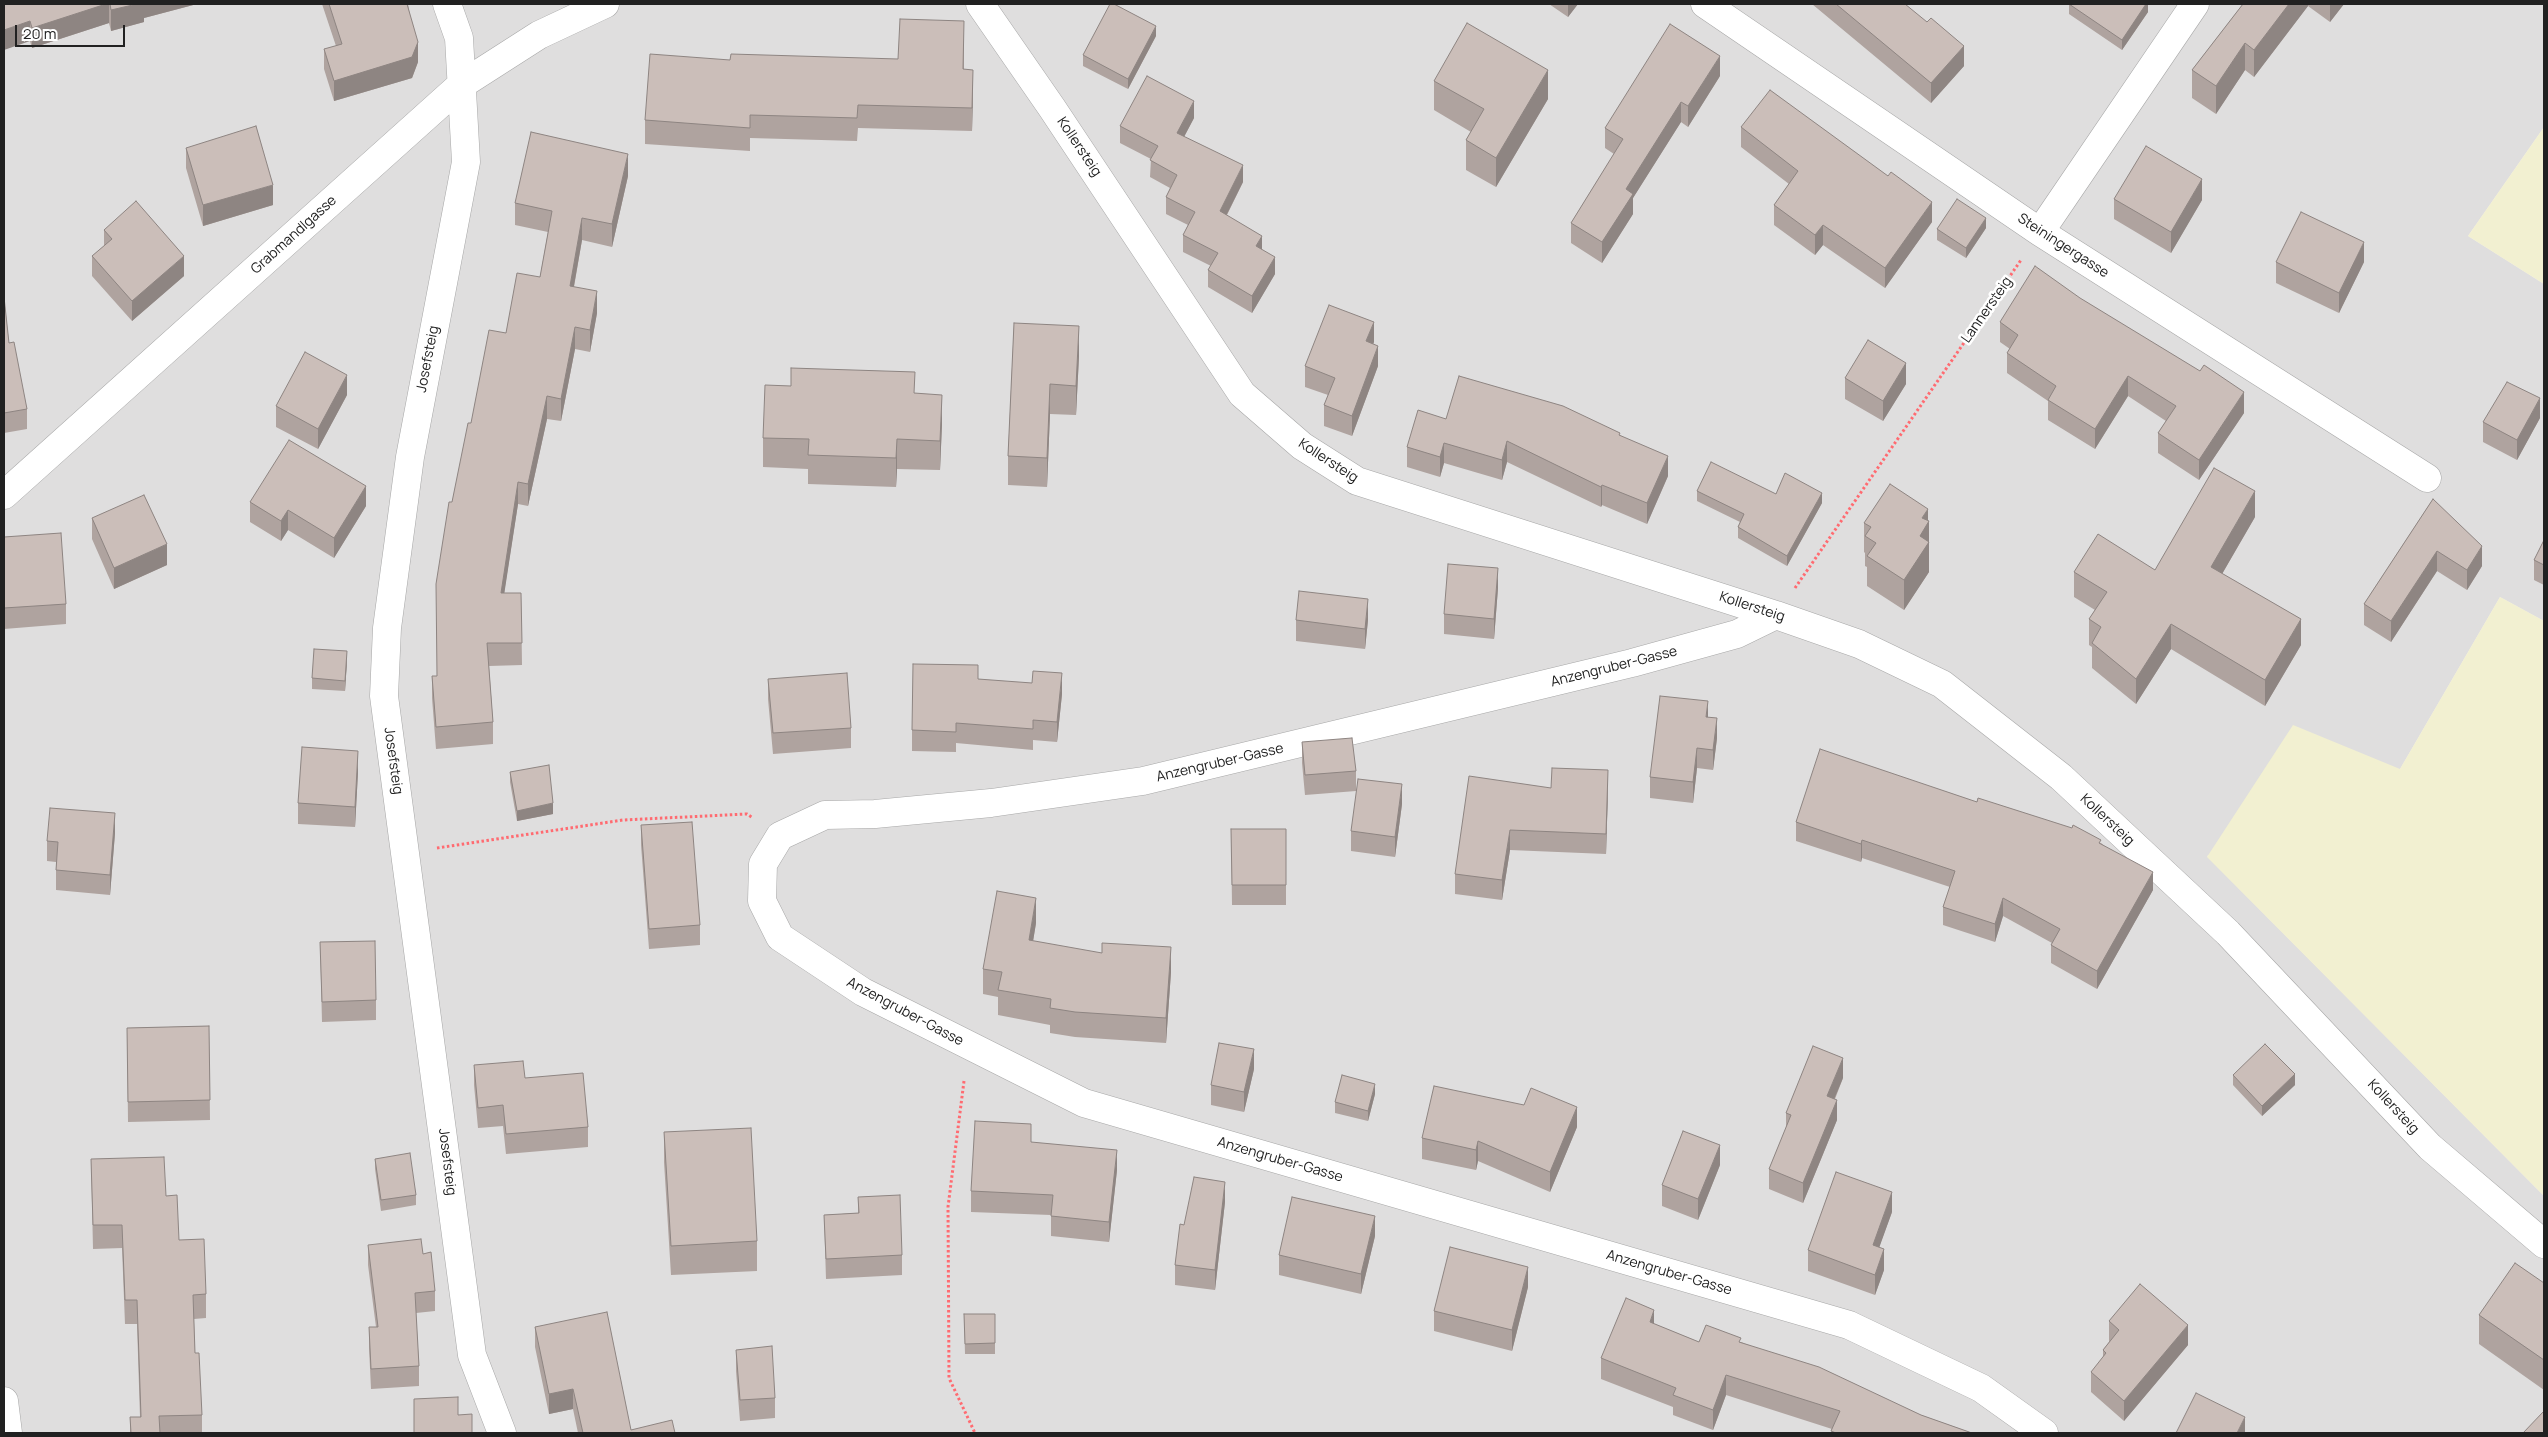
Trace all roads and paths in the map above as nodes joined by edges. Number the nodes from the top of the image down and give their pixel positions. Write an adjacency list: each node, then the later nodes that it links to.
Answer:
1 (448, 4): 6 (street, Josefsteig)
2 (605, 4): 6 (street, Grabmandlgasse)
3 (980, 4): 10 (street, Kollersteig)
4 (1705, 4): 7 (street, Steiningergasse)
5 (2195, 4): 7 (street)
6 (461, 84): 9 (street, Grabmandlgasse); 17 (street, Josefsteig)
7 (2040, 232): 8 (street, Steiningergasse); 10 (path, Lannersteig)
8 (2427, 478)
9 (4, 495)
10 (1776, 615): 11 (street, Anzengruber-Gasse); 14 (street, Kollersteig)
11 (780, 836): 12 (path); 13 (street, Anzengruber-Gasse)
12 (439, 848)
13 (968, 1045): 18 (path); 19 (street, Anzengruber-Gasse)
14 (2544, 1244)
15 (4, 1401): 16 (street)
16 (8, 1433)
17 (502, 1433)
18 (974, 1433)
19 (2044, 1433)

